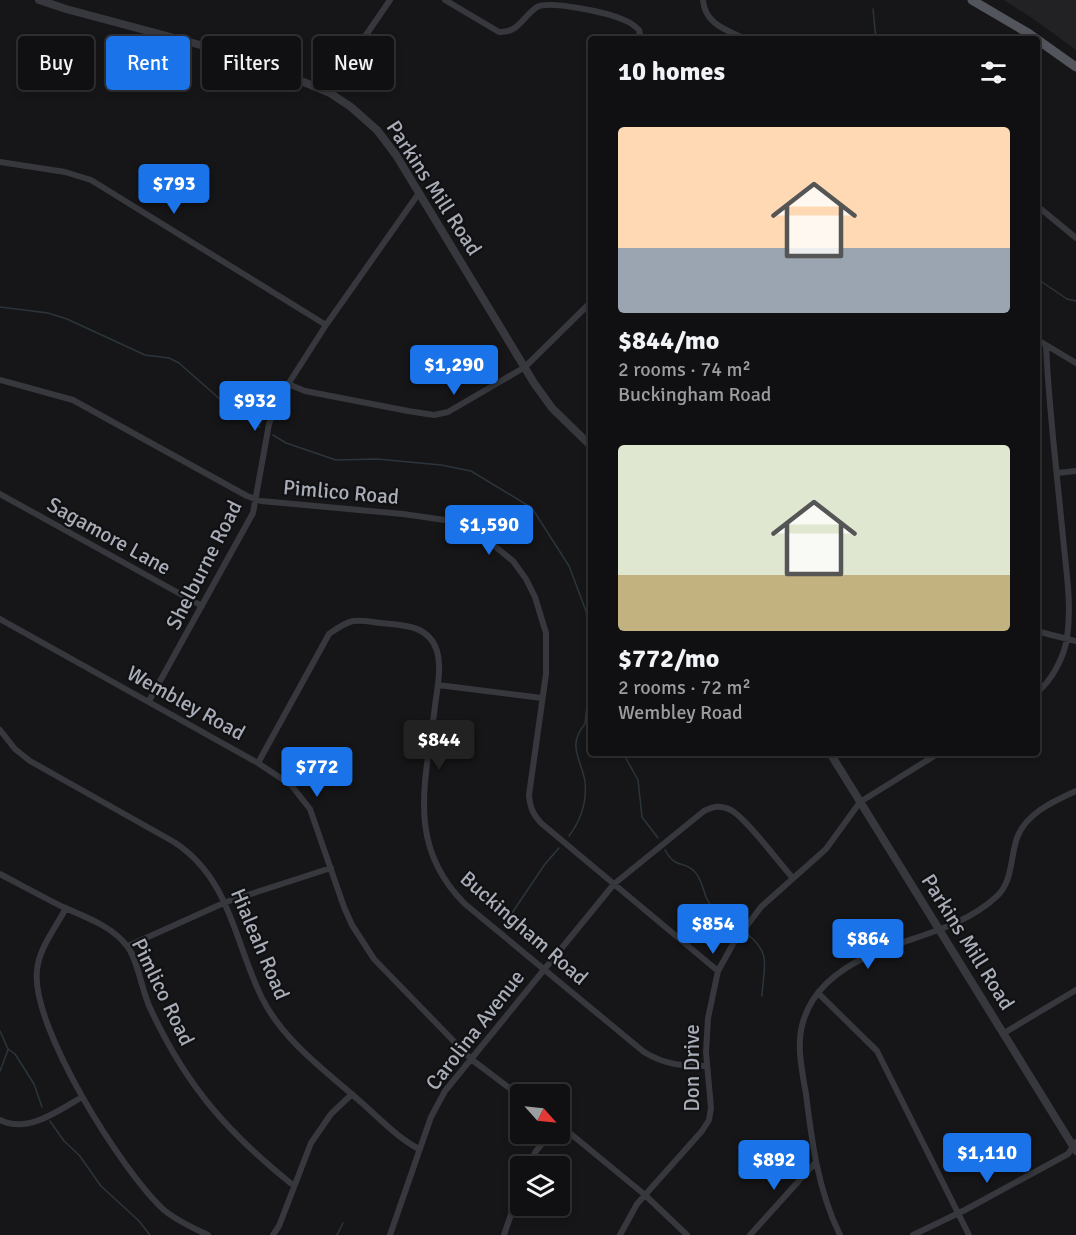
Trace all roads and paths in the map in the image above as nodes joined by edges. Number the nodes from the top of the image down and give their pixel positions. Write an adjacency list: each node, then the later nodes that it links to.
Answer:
1 (39, 0): 11 (street, Parkins Mill Road)
2 (390, 0): 11 (street)
3 (446, 0): 6 (street)
4 (704, 0): 7 (street)
5 (972, 0): 8 (main road)
6 (640, 36)
7 (740, 36)
8 (1026, 36)
9 (1040, 45): 10 (main road)
10 (1076, 67)
11 (330, 93): 13 (street, Parkins Mill Road)
12 (0, 162): 17 (street)
13 (419, 193): 17 (street, Shelburne Road); 21 (street, Parkins Mill Road)
14 (1040, 208): 15 (street)
15 (1076, 238)
16 (588, 305): 21 (street)
17 (326, 325): 23 (street, Shelburne Road)
18 (1040, 342): 19 (street)
19 (1046, 346): 20 (street); 26 (street)
20 (1076, 363)
21 (525, 367): 23 (street); 24 (street, Parkins Mill Road)
22 (0, 380): 28 (street, Pimlico Road)
23 (288, 384): 28 (street, Shelburne Road)
24 (588, 443)
25 (1076, 471): 26 (street)
26 (1057, 473): 32 (street)
27 (0, 494): 29 (street, Sagamore Lane)
28 (255, 499): 29 (street, Shelburne Road); 36 (street, Pimlico Road)
29 (202, 606): 37 (street, Shelburne Road)
30 (0, 619): 37 (street, Wembley Road)
31 (1040, 633): 32 (street)
32 (1066, 640): 33 (street); 35 (street)
33 (1076, 641)
34 (438, 685): 36 (street); 41 (street, Buckingham Road); 52 (street, Buckingham Road)
35 (1040, 688)
36 (542, 698): 47 (street, Pimlico Road)
37 (149, 701): 41 (street, Wembley Road)
38 (0, 730): 48 (street, Hialeah Road)
39 (832, 756): 43 (street, Parkins Mill Road)
40 (934, 756): 43 (street, Don Drive)
41 (258, 763): 44 (street, Wembley Road)
42 (1075, 794): 50 (street)
43 (860, 802): 46 (street, Don Drive); 50 (street, Parkins Mill Road)
44 (331, 868): 48 (street); 57 (street, Wembley Road)
45 (0, 874): 49 (street, Pimlico Road)
46 (793, 878): 47 (street, Carolina Avenue); 53 (street, Don Drive)
47 (614, 884): 52 (street, Carolina Avenue); 53 (street, Pimlico Road)
48 (226, 902): 51 (street); 60 (street, Hialeah Road)
49 (66, 908): 51 (street, Pimlico Road); 61 (street)
50 (939, 930): 55 (street); 56 (street, Parkins Mill Road)
51 (128, 946): 67 (street, Pimlico Road)
52 (544, 969): 57 (street, Carolina Avenue); 58 (street, Buckingham Road)
53 (718, 971): 58 (street, Don Drive)
54 (1076, 990): 56 (street)
55 (818, 993): 66 (street); 69 (street)
56 (1004, 1033): 64 (street, Parkins Mill Road)
57 (471, 1059): 59 (street, Wembley Road); 65 (street, Carolina Avenue)
58 (707, 1066): 68 (street, Don Drive)
59 (510, 1088)
60 (352, 1094): 65 (street, Hialeah Road); 67 (street)
61 (82, 1097): 62 (street); 71 (street)
62 (0, 1120)
63 (570, 1133): 68 (street)
64 (1075, 1146): 69 (street)
65 (419, 1149): 73 (street, Carolina Avenue)
66 (815, 1162): 77 (street); 78 (street)
67 (294, 1186): 72 (street)
68 (645, 1195): 75 (street, Don Drive); 76 (street)
69 (958, 1213): 79 (street); 80 (street)
70 (510, 1216): 74 (street)
71 (208, 1235)
72 (273, 1235)
73 (390, 1235)
74 (504, 1235)
75 (620, 1235)
76 (687, 1235)
77 (750, 1235)
78 (840, 1235)
79 (913, 1235)
80 (969, 1235)

